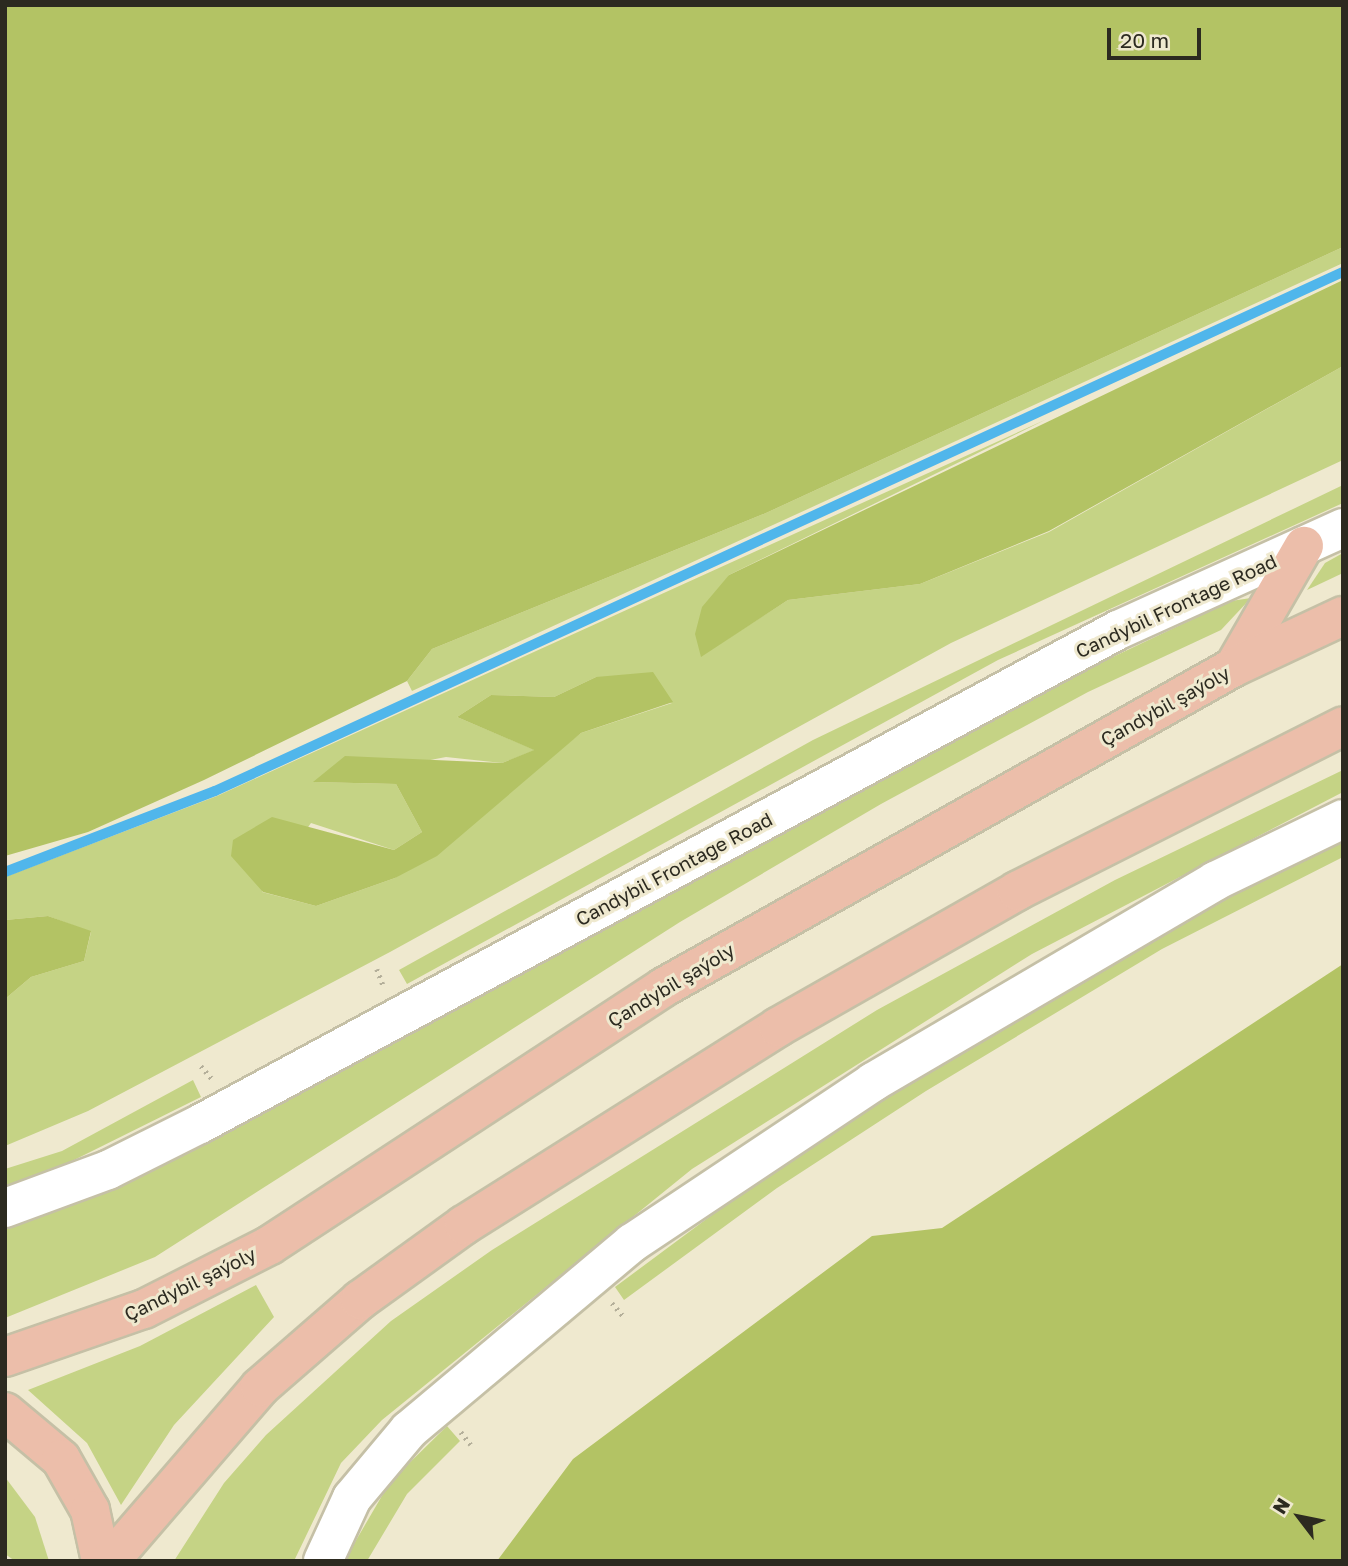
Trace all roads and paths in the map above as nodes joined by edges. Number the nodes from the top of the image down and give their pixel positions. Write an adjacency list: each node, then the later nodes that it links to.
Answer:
1 (1343, 528): 2 (street, Candybil Frontage Road)
2 (1304, 546): 4 (main road); 9 (street, Candybil Frontage Road)
3 (1343, 616): 4 (main road, Çandybil şaýoly)
4 (1234, 667): 10 (main road, Çandybil şaýoly)
5 (1343, 726): 13 (main road)
6 (1343, 819): 14 (street)
7 (377, 969): 8 (path)
8 (376, 991)
9 (5, 1208)
10 (5, 1357)
11 (5, 1412): 12 (main road)
12 (101, 1561)
13 (110, 1561)
14 (323, 1561)

